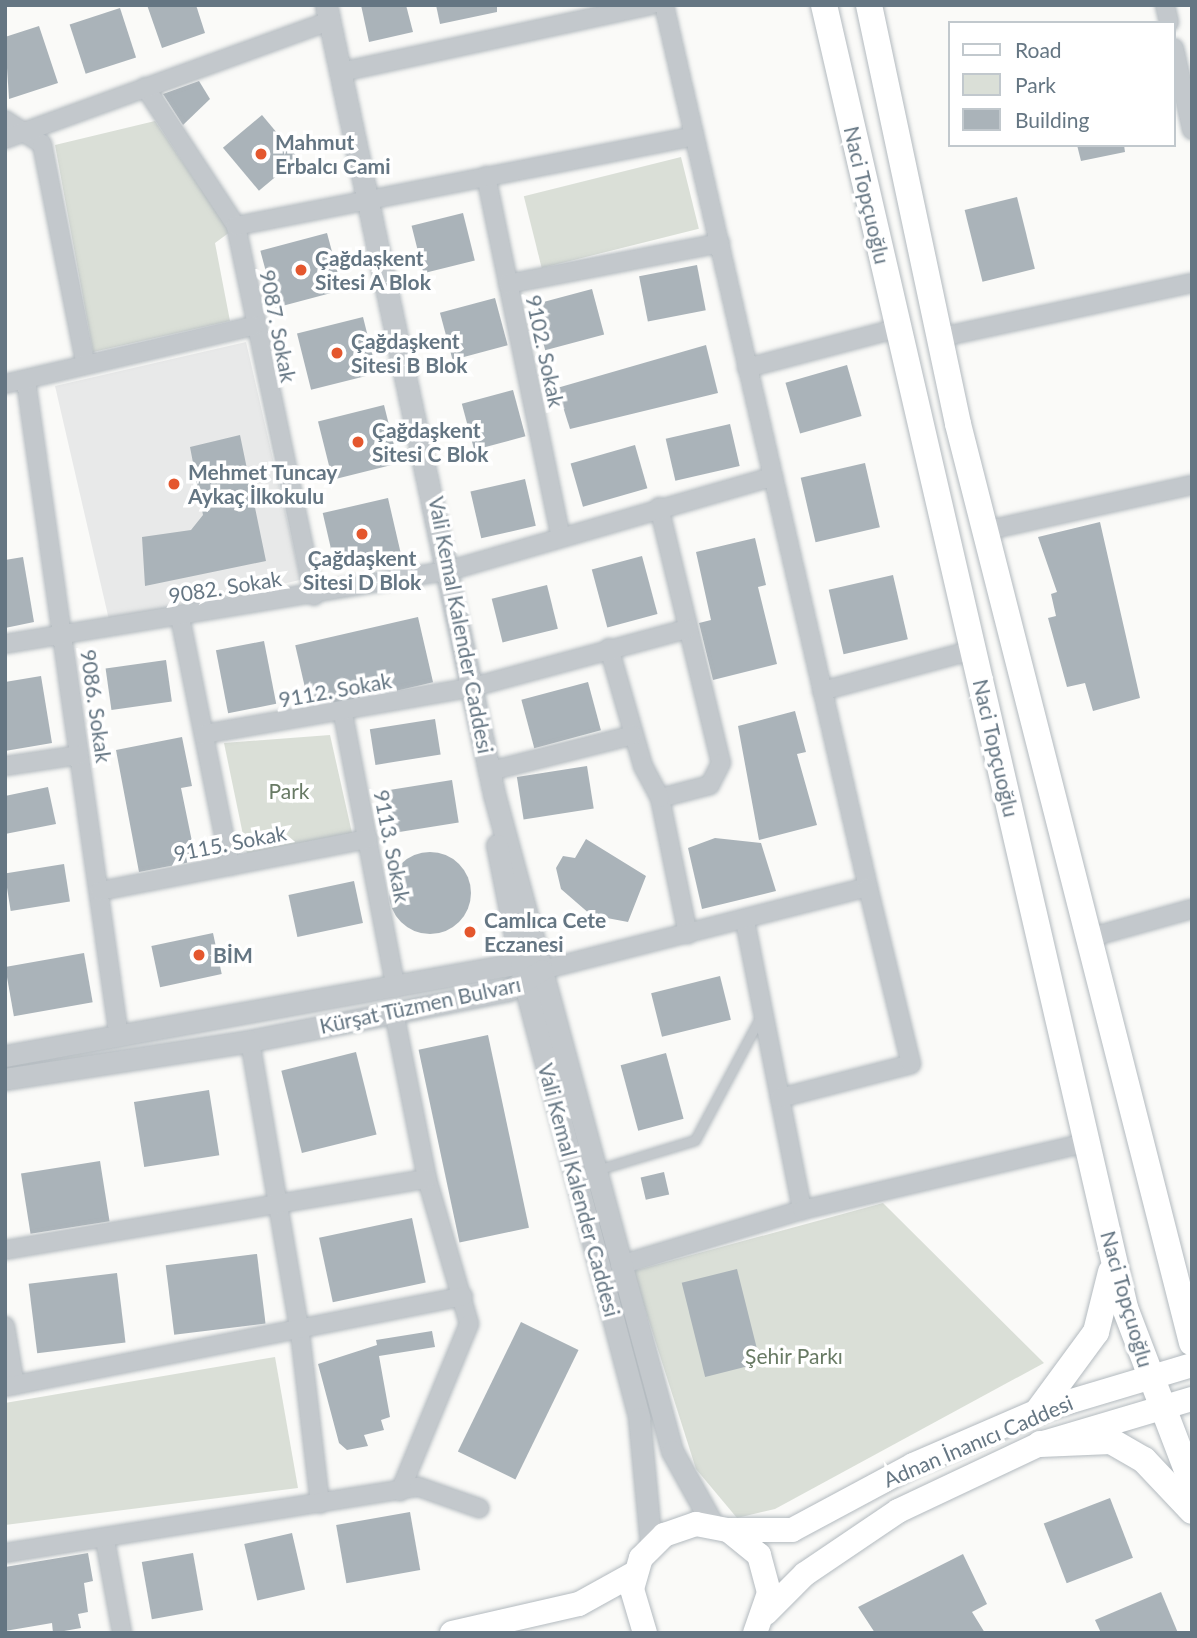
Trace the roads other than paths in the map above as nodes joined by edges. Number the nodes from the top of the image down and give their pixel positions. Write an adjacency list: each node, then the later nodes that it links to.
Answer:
1 (651, 5): 7 (street)
2 (664, 5): 12 (street)
3 (824, 5): 21 (main road, Naci Topçuoğlu)
4 (869, 5): 22 (main road, Naci Topçuoğlu)
5 (328, 13): 7 (street, Vali Kemal Kalender Caddesi); 8 (street)
6 (1176, 57): 11 (street)
7 (341, 72): 15 (street, Vali Kemal Kalender Caddesi)
8 (145, 87): 10 (street); 16 (street, 9087. Sokak)
9 (5, 120): 10 (street)
10 (24, 130): 13 (street); 23 (street)
11 (1192, 130)
12 (694, 136): 14 (street); 17 (street)
13 (5, 139)
14 (486, 176): 15 (street); 19 (street, 9102. Sokak)
15 (372, 201): 16 (street); 32 (street, Vali Kemal Kalender Caddesi)
16 (236, 226): 20 (street, 9087. Sokak)
17 (720, 243): 19 (street); 24 (street)
18 (1192, 282): 22 (street)
19 (508, 284): 31 (street, 9102. Sokak)
20 (253, 326): 23 (street); 33 (street, 9087. Sokak)
21 (898, 328): 24 (street); 39 (main road, Naci Topçuoğlu)
22 (942, 337): 30 (main road, Naci Topçuoğlu)
23 (85, 362): 25 (street)
24 (747, 368): 27 (street)
25 (26, 381): 26 (street); 36 (street, 9086. Sokak)
26 (5, 384)
27 (772, 477): 29 (street, 9082. Sokak); 41 (street)
28 (1192, 485): 30 (street)
29 (659, 507): 31 (street, 9082. Sokak); 35 (street)
30 (984, 531): 57 (main road, Naci Topçuoğlu)
31 (560, 534): 32 (street, 9082. Sokak)
32 (451, 570): 33 (street, 9082. Sokak); 40 (street, Vali Kemal Kalender Caddesi)
33 (314, 596): 34 (street, 9082. Sokak)
34 (180, 617): 36 (street, 9082. Sokak); 43 (street)
35 (686, 629): 38 (street, 9112. Sokak); 49 (street)
36 (63, 636): 37 (street, 9082. Sokak); 45 (street, 9086. Sokak)
37 (5, 645)
38 (609, 648): 40 (street, 9112. Sokak); 44 (street)
39 (973, 650): 41 (street); 69 (main road, Naci Topçuoğlu)
40 (472, 687): 42 (street, 9112. Sokak); 47 (street, Vali Kemal Kalender Caddesi)
41 (822, 691): 52 (street)
42 (342, 714): 43 (street, 9112. Sokak); 50 (street, 9113. Sokak)
43 (204, 734): 51 (street)
44 (633, 735): 47 (street); 49 (street)
45 (79, 755): 46 (street); 53 (street, 9086. Sokak)
46 (5, 766)
47 (490, 771): 48 (street, Vali Kemal Kalender Caddesi)
48 (494, 794): 58 (street, Vali Kemal Kalender Caddesi); 59 (street, Vali Kemal Kalender Caddesi)
49 (660, 798): 56 (street)
50 (368, 839): 51 (street, 9115. Sokak); 61 (street, 9113. Sokak)
51 (230, 866): 53 (street, 9115. Sokak)
52 (868, 887): 55 (street); 68 (street)
53 (100, 891): 64 (street, 9086. Sokak)
54 (1192, 909): 57 (street)
55 (745, 921): 56 (street); 63 (street)
56 (688, 934): 59 (street)
57 (1085, 939): 78 (main road, Naci Topçuoğlu)
58 (521, 963): 59 (street, Kürşat Tüzmen Bulvarı); 60 (street, Vali Kemal Kalender Caddesi); 61 (street, Kürşat Tüzmen Bulvarı)
59 (542, 970): 60 (street, Kürşat Tüzmen Bulvarı); 70 (street, Vali Kemal Kalender Caddesi)
60 (525, 985): 62 (street, Kürşat Tüzmen Bulvarı); 96 (street, Vali Kemal Kalender Caddesi)
61 (396, 988): 64 (street, Kürşat Tüzmen Bulvarı)
62 (394, 1012): 65 (street, Kürşat Tüzmen Bulvarı); 71 (street)
63 (763, 1012): 68 (street); 70 (lane)
64 (119, 1037): 66 (street, Kürşat Tüzmen Bulvarı)
65 (250, 1041): 67 (street, Kürşat Tüzmen Bulvarı); 72 (street)
66 (5, 1056)
67 (5, 1079)
68 (780, 1098): 73 (street)
69 (1085, 1143): 73 (street); 75 (main road, Naci Topçuoğlu)
70 (595, 1170): 76 (street, Vali Kemal Kalender Caddesi)
71 (426, 1179): 72 (street); 77 (street)
72 (278, 1206): 74 (street); 80 (street)
73 (802, 1210): 76 (street)
74 (5, 1250)
75 (1112, 1252): 83 (main road, Naci Topçuoğlu); 87 (main road)
76 (620, 1265): 94 (street, Vali Kemal Kalender Caddesi)
77 (463, 1296): 80 (street); 90 (street)
78 (1185, 1296): 81 (main road, Naci Topçuoğlu)
79 (5, 1326): 84 (street)
80 (300, 1333): 84 (street); 91 (street)
81 (1192, 1343)
82 (1192, 1364): 83 (main road, Adnan İnanıcı Caddesi)
83 (1149, 1374): 86 (main road, Naci Topçuoğlu); 87 (main road, Adnan İnanıcı Caddesi)
84 (10, 1386)
85 (1192, 1399): 86 (main road, Adnan İnanıcı Caddesi)
86 (1160, 1405): 88 (main road, Adnan İnanıcı Caddesi); 89 (main road, Naci Topçuoğlu)
87 (1038, 1411): 94 (main road, Adnan İnanıcı Caddesi)
88 (1040, 1444): 93 (main road); 99 (main road, Adnan İnanıcı Caddesi)
89 (1192, 1482)
90 (400, 1491): 91 (street); 92 (street)
91 (320, 1504): 95 (street)
92 (479, 1508)
93 (1192, 1511)
94 (721, 1527): 96 (main road, Adnan İnanıcı Caddesi); 99 (main road)
95 (105, 1540): 97 (street); 100 (street)
96 (651, 1545): 98 (main road)
97 (5, 1553)
98 (635, 1573): 101 (main road); 102 (main road)
99 (760, 1627)
100 (122, 1633)
101 (452, 1633)
102 (645, 1633)

